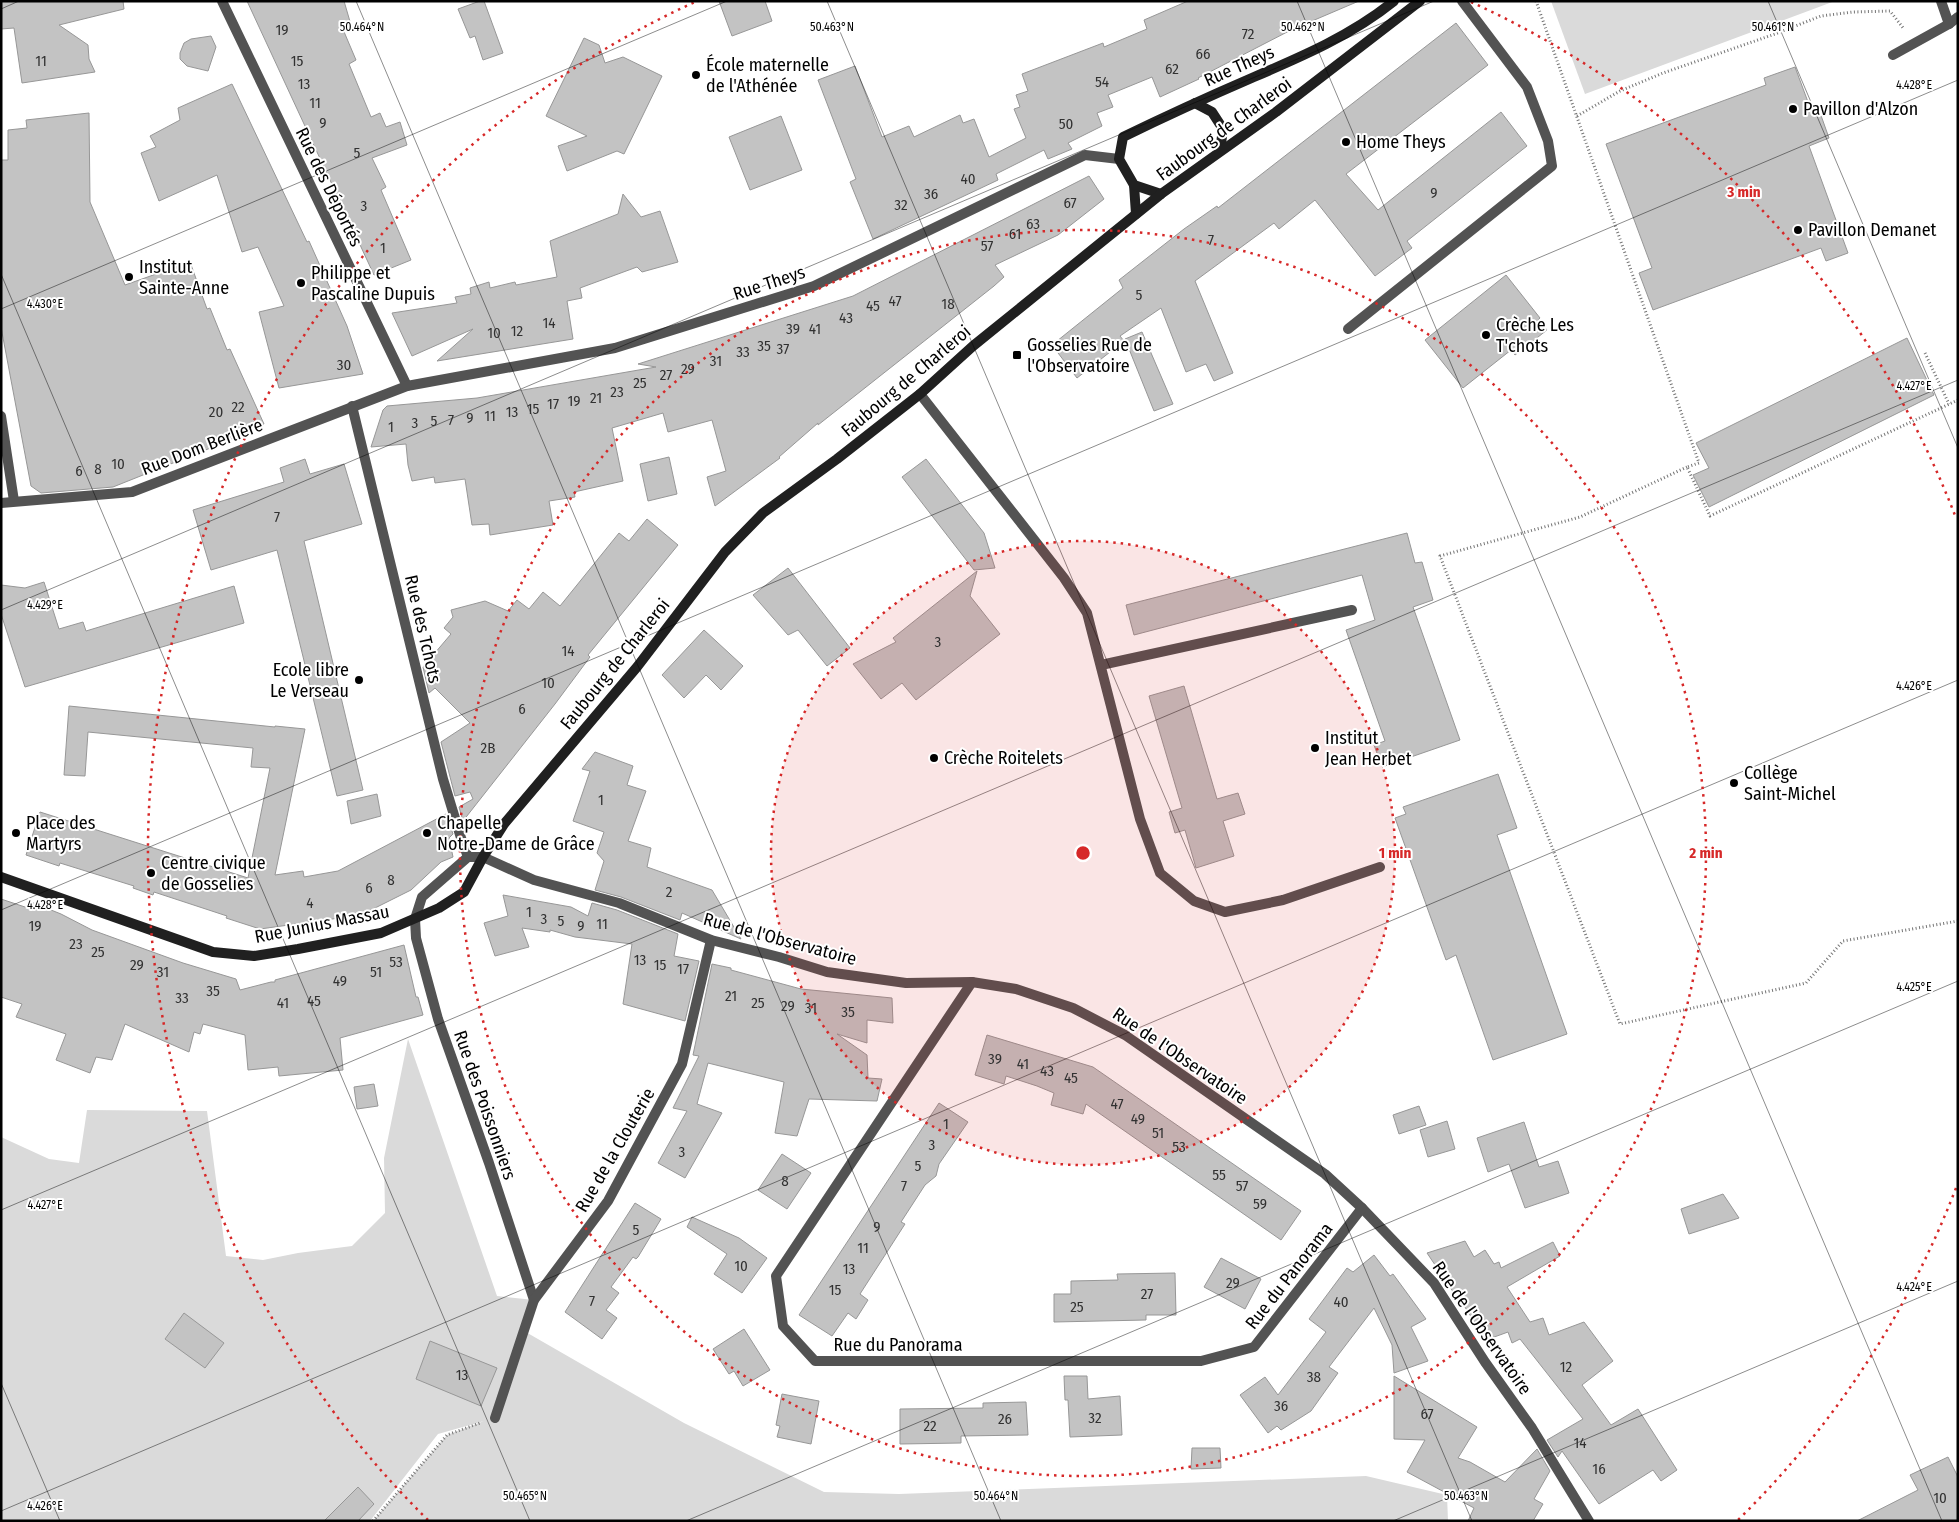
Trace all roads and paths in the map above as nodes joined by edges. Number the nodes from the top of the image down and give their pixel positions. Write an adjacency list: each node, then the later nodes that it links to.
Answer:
1 (222, 1): 20 (street, Rue des Déportés)
2 (1394, 1): 11 (main road, Rue Theys)
3 (1420, 1): 13 (main road, Faubourg de Charleroi)
4 (1462, 1): 18 (street)
5 (1536, 1): 12 (path)
6 (1941, 1): 8 (street)
7 (1958, 17): 8 (street)
8 (1949, 24): 9 (street)
9 (1914, 43): 10 (street); 12 (path)
10 (1893, 55)
11 (1196, 103): 13 (main road, Rue Theys); 14 (main road, Rue Theys)
12 (1577, 116): 26 (path)
13 (1220, 151): 16 (main road, Faubourg de Charleroi)
14 (1120, 159): 15 (main road); 20 (street, Rue Theys)
15 (1134, 185): 16 (main road); 17 (main road)
16 (1161, 194): 17 (main road, Faubourg de Charleroi)
17 (1136, 214): 21 (main road, Faubourg de Charleroi)
18 (1348, 329)
19 (1925, 353): 23 (path)
20 (407, 386): 24 (street, Rue Dom Berlière)
21 (920, 394): 30 (street); 32 (main road, Faubourg de Charleroi)
22 (1958, 400): 23 (path)
23 (1948, 404): 26 (path)
24 (352, 406): 27 (street, Rue Dom Berlière); 31 (street, Rue des Tchots)
25 (1, 416): 27 (street)
26 (1687, 467): 36 (path)
27 (14, 502): 28 (street, Rue Dom Berlière)
28 (1, 503)
29 (1352, 610): 30 (street)
30 (1101, 665): 33 (street)
31 (468, 857): 32 (street, Rue de l'Observatoire); 35 (street)
32 (483, 857): 35 (main road, Rue Junius Massau); 37 (street, Rue de l'Observatoire)
33 (1380, 867)
34 (1, 877): 35 (main road, Rue Junius Massau)
35 (415, 919): 40 (street, Rue des Poissonniers)
36 (1958, 921)
37 (711, 940): 38 (street, Rue de l'Observatoire); 40 (street, Rue de la Clouterie)
38 (972, 982): 39 (street, Rue de l'Observatoire); 39 (street, Rue du Panorama)
39 (1362, 1208): 43 (street, Rue de l'Observatoire)
40 (534, 1300): 41 (street, Rue de la Clouterie)
41 (495, 1418): 42 (path)
42 (373, 1521)
43 (1589, 1521)

